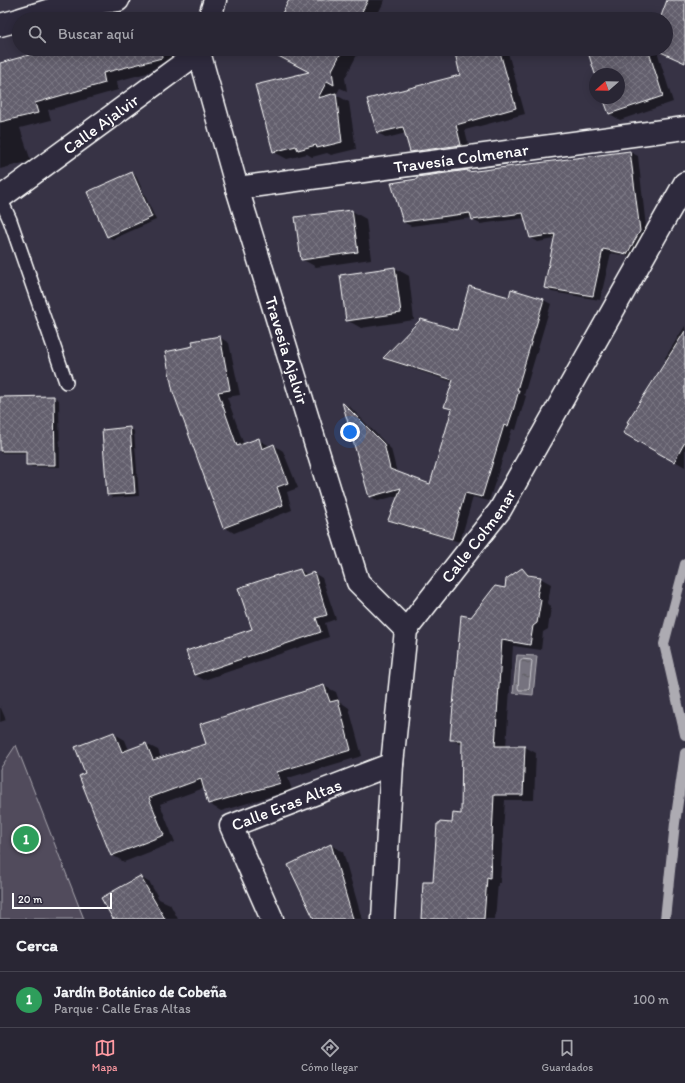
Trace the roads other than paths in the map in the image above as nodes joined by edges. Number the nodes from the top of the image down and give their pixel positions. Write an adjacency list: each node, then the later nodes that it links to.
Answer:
1 (118, 0): 3 (street)
2 (215, 0): 4 (street)
3 (43, 12)
4 (211, 12)
5 (12, 21): 6 (street)
6 (0, 25)
7 (192, 56): 12 (street, Calle Ajalvir)
8 (200, 56): 11 (street, Travesía Ajalvir)
9 (685, 128): 11 (street, Travesía Colmenar)
10 (685, 183): 14 (street, Calle Colmenar)
11 (237, 188): 14 (street, Travesía Ajalvir)
12 (0, 198): 13 (lane)
13 (66, 382)
14 (406, 630): 15 (street)
15 (392, 764): 16 (street, Calle Eras Altas); 17 (street)
16 (272, 919)
17 (383, 919)

